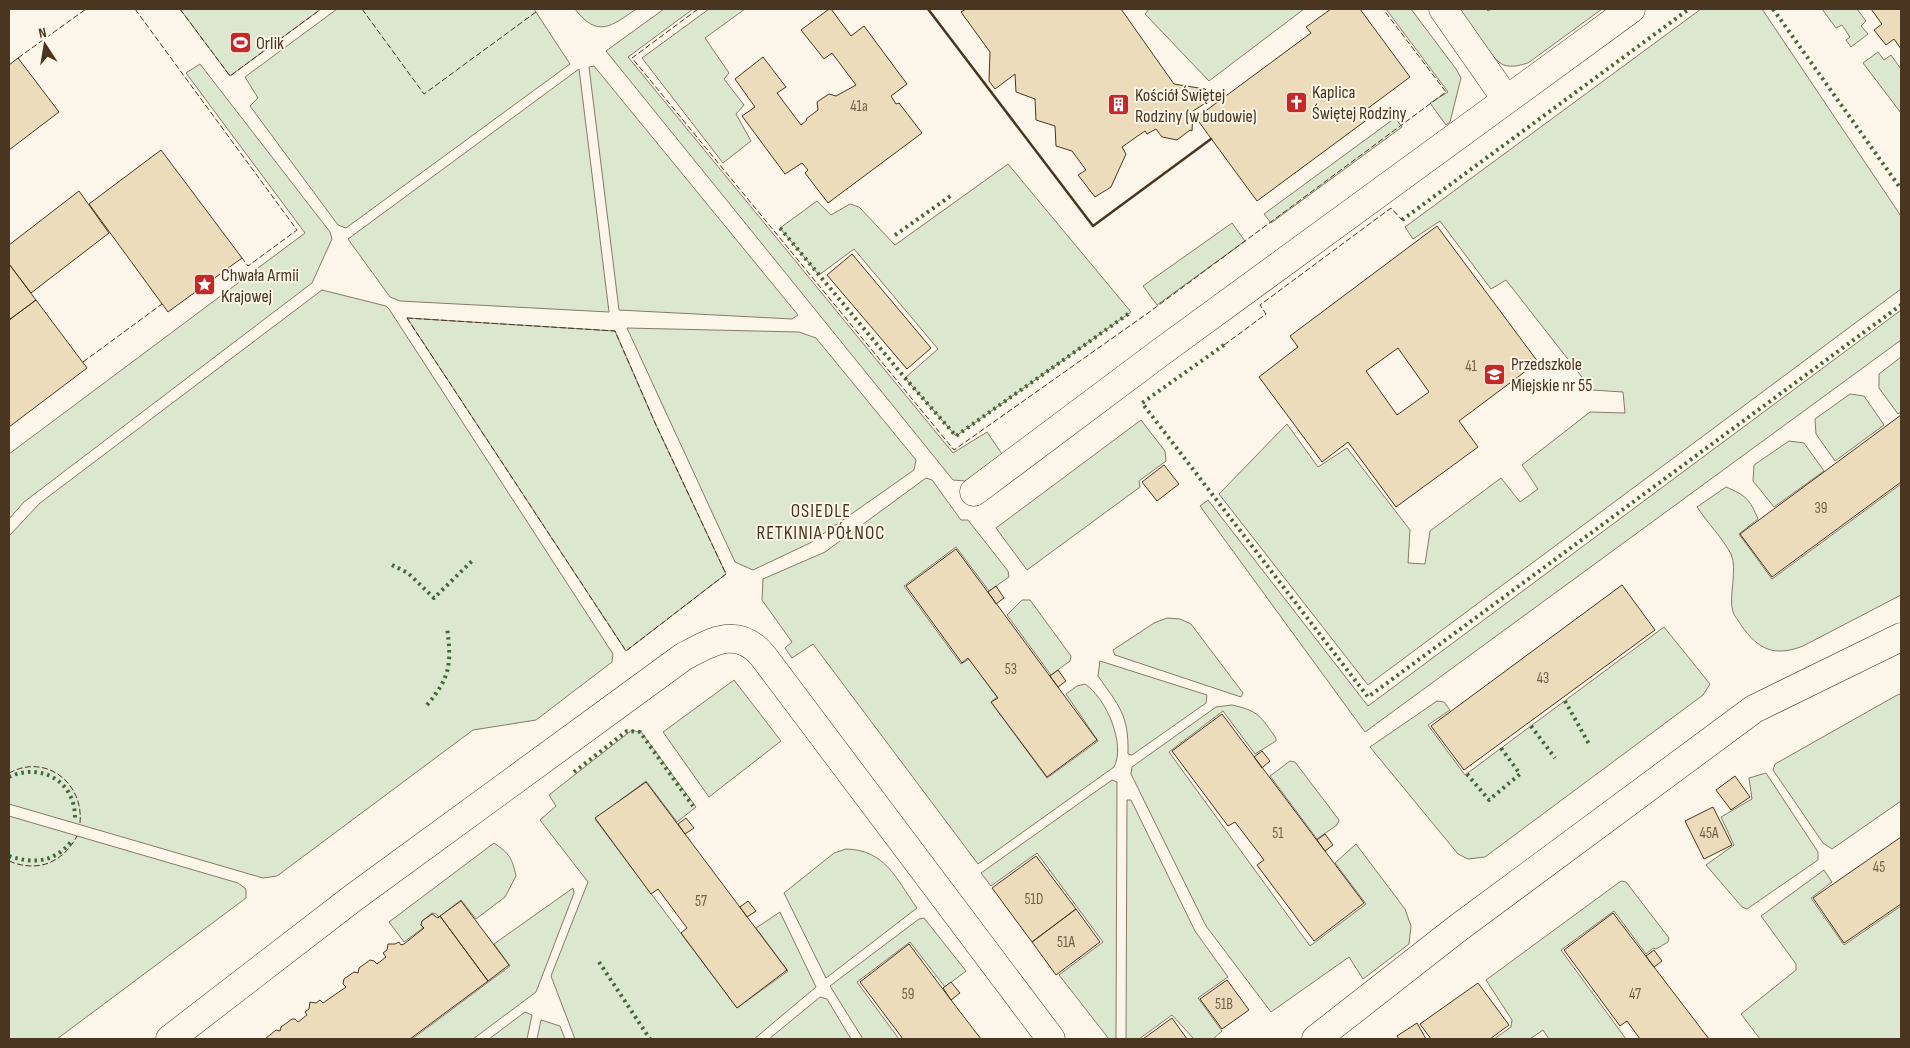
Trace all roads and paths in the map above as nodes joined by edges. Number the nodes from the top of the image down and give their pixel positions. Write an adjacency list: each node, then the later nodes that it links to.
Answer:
1 (1443, 9): 3 (street)
2 (1631, 9): 3 (street)
3 (1506, 99): 4 (street)
4 (974, 492)
5 (1901, 637): 8 (street)
6 (170, 1039): 7 (street)
7 (1051, 1039)
8 (1316, 1039)

